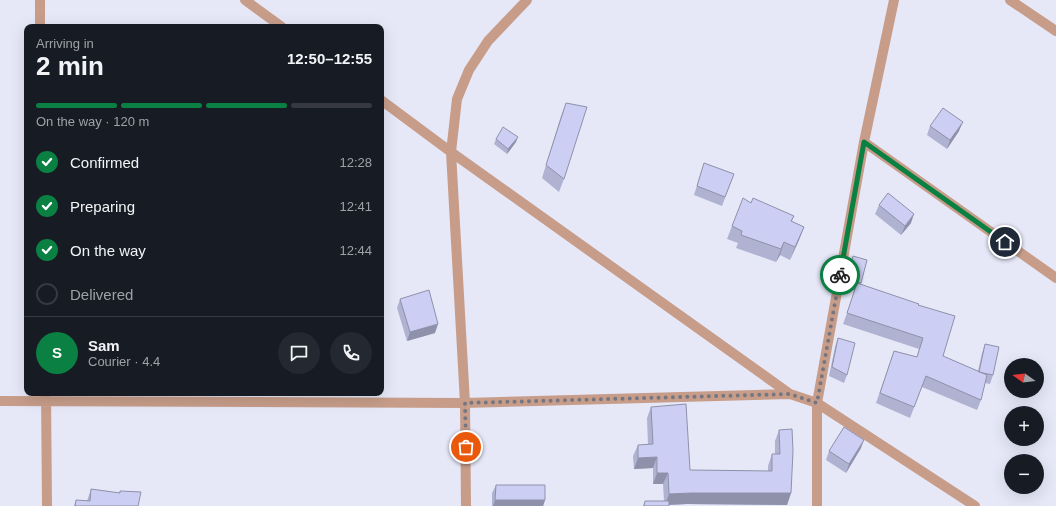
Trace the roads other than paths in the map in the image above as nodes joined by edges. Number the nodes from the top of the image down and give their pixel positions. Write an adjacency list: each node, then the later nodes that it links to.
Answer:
1 (40, 0): 6 (street)
2 (245, 0): 7 (street)
3 (527, 0): 11 (street)
4 (894, 0): 10 (street)
5 (1010, 0): 8 (street)
6 (40, 24)
7 (278, 24)
8 (1056, 31)
9 (384, 102): 11 (street)
10 (864, 142): 12 (street); 17 (street)
11 (451, 152): 13 (street); 16 (street)
12 (1056, 278)
13 (790, 394): 16 (street); 17 (street)
14 (46, 397): 15 (street); 16 (street); 18 (street)
15 (0, 401)
16 (465, 403): 19 (street)
17 (817, 403): 20 (street); 21 (street)
18 (47, 506)
19 (466, 506)
20 (817, 506)
21 (975, 506)

